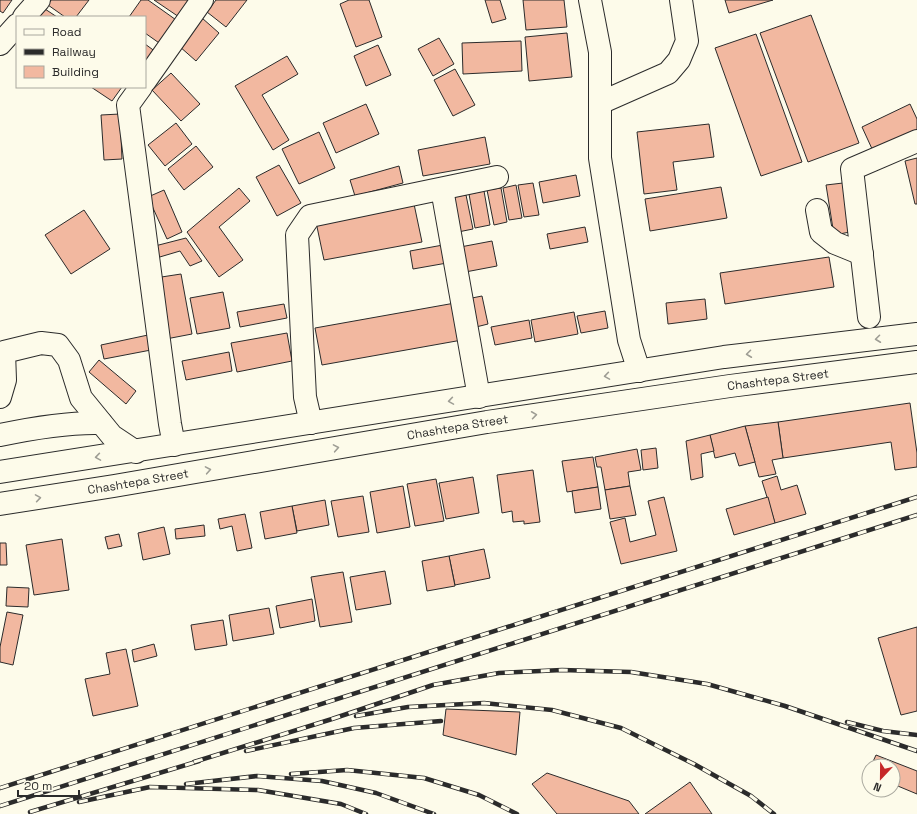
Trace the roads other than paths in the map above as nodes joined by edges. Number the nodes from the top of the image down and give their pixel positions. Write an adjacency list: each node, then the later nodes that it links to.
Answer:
1 (40, 0): 5 (main road)
2 (202, 0): 8 (main road)
3 (590, 0): 10 (main road)
4 (681, 0): 10 (main road)
5 (25, 16)
6 (16, 26): 7 (main road)
7 (0, 44)
8 (146, 81)
9 (140, 88): 26 (main road)
10 (600, 103): 20 (main road)
11 (917, 140): 15 (main road)
12 (497, 178): 13 (main road)
13 (442, 189): 22 (main road); 24 (main road)
14 (817, 210): 15 (main road)
15 (862, 254): 16 (main road)
16 (869, 317)
17 (917, 334): 20 (main road, one-way to 20)
18 (2, 348): 21 (main road); 23 (main road)
19 (917, 362): 29 (main road, Chashtepa Street, one-way to 19)
20 (639, 371): 22 (main road, one-way to 22)
21 (0, 397)
22 (479, 397): 24 (main road, one-way to 24)
23 (101, 423): 25 (main road); 27 (main road)
24 (311, 423): 26 (main road)
25 (0, 435)
26 (174, 445): 27 (main road)
27 (136, 452): 28 (main road, one-way to 28)
28 (0, 472)
29 (0, 504)

